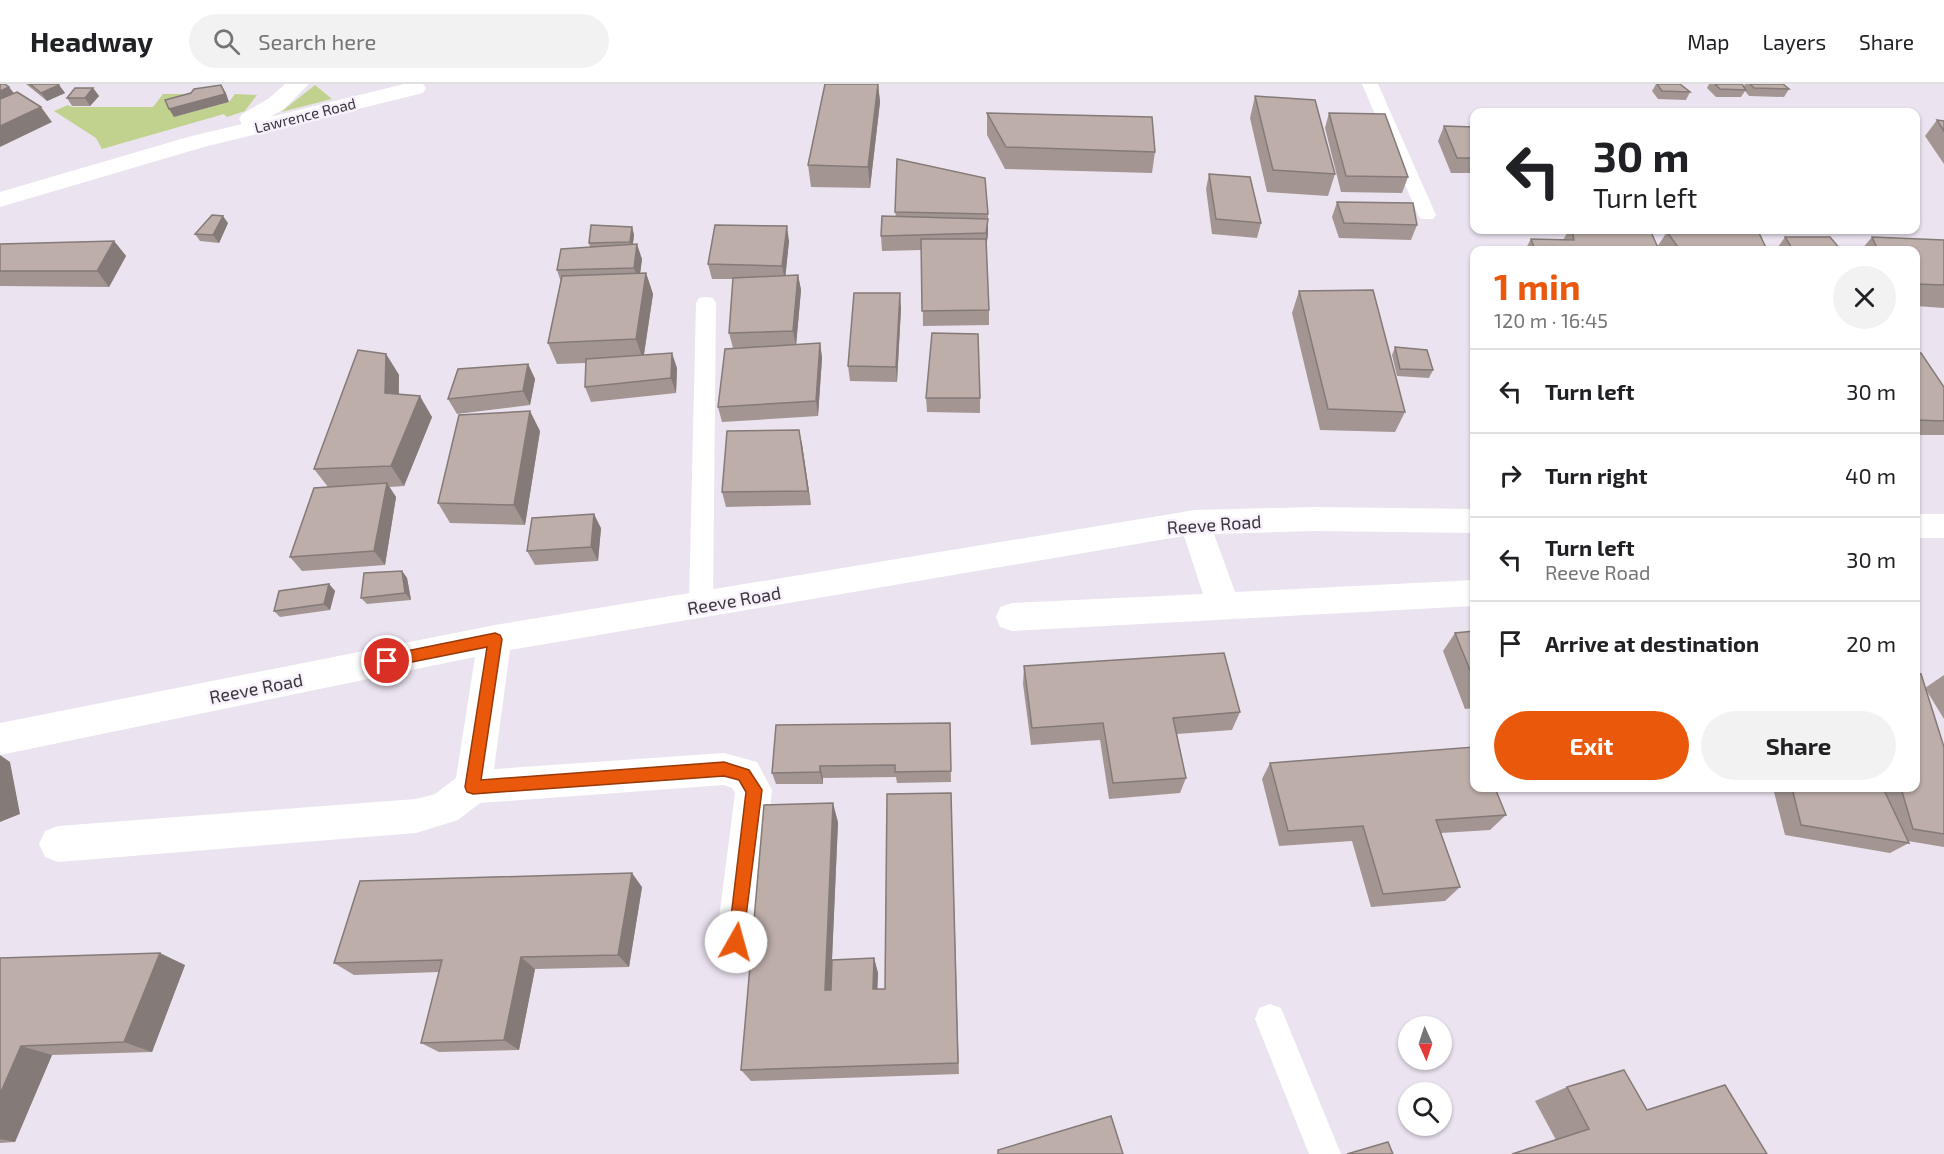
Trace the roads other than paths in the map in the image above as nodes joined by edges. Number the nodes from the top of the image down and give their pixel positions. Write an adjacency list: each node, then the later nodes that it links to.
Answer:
1 (298, 84): 5 (street, Lawrence Road)
2 (360, 84): 4 (street)
3 (1370, 84): 7 (lane)
4 (425, 86): 5 (street, Lawrence Road)
5 (196, 142): 6 (street, Lawrence Road)
6 (0, 200)
7 (1427, 215)
8 (706, 303): 14 (lane)
9 (1470, 521): 10 (street, Reeve Road)
10 (1195, 522): 14 (street, Reeve Road); 15 (street)
11 (1920, 526): 12 (street)
12 (1944, 526)
13 (1470, 593): 15 (street)
14 (701, 605): 17 (street, Reeve Road)
15 (1223, 606): 16 (street)
16 (1012, 617)
17 (495, 639): 18 (street, Reeve Road); 19 (street)
18 (0, 740)
19 (473, 787): 20 (street); 21 (street)
20 (58, 844)
21 (736, 942)
22 (1270, 1019): 23 (lane)
23 (1325, 1154)

